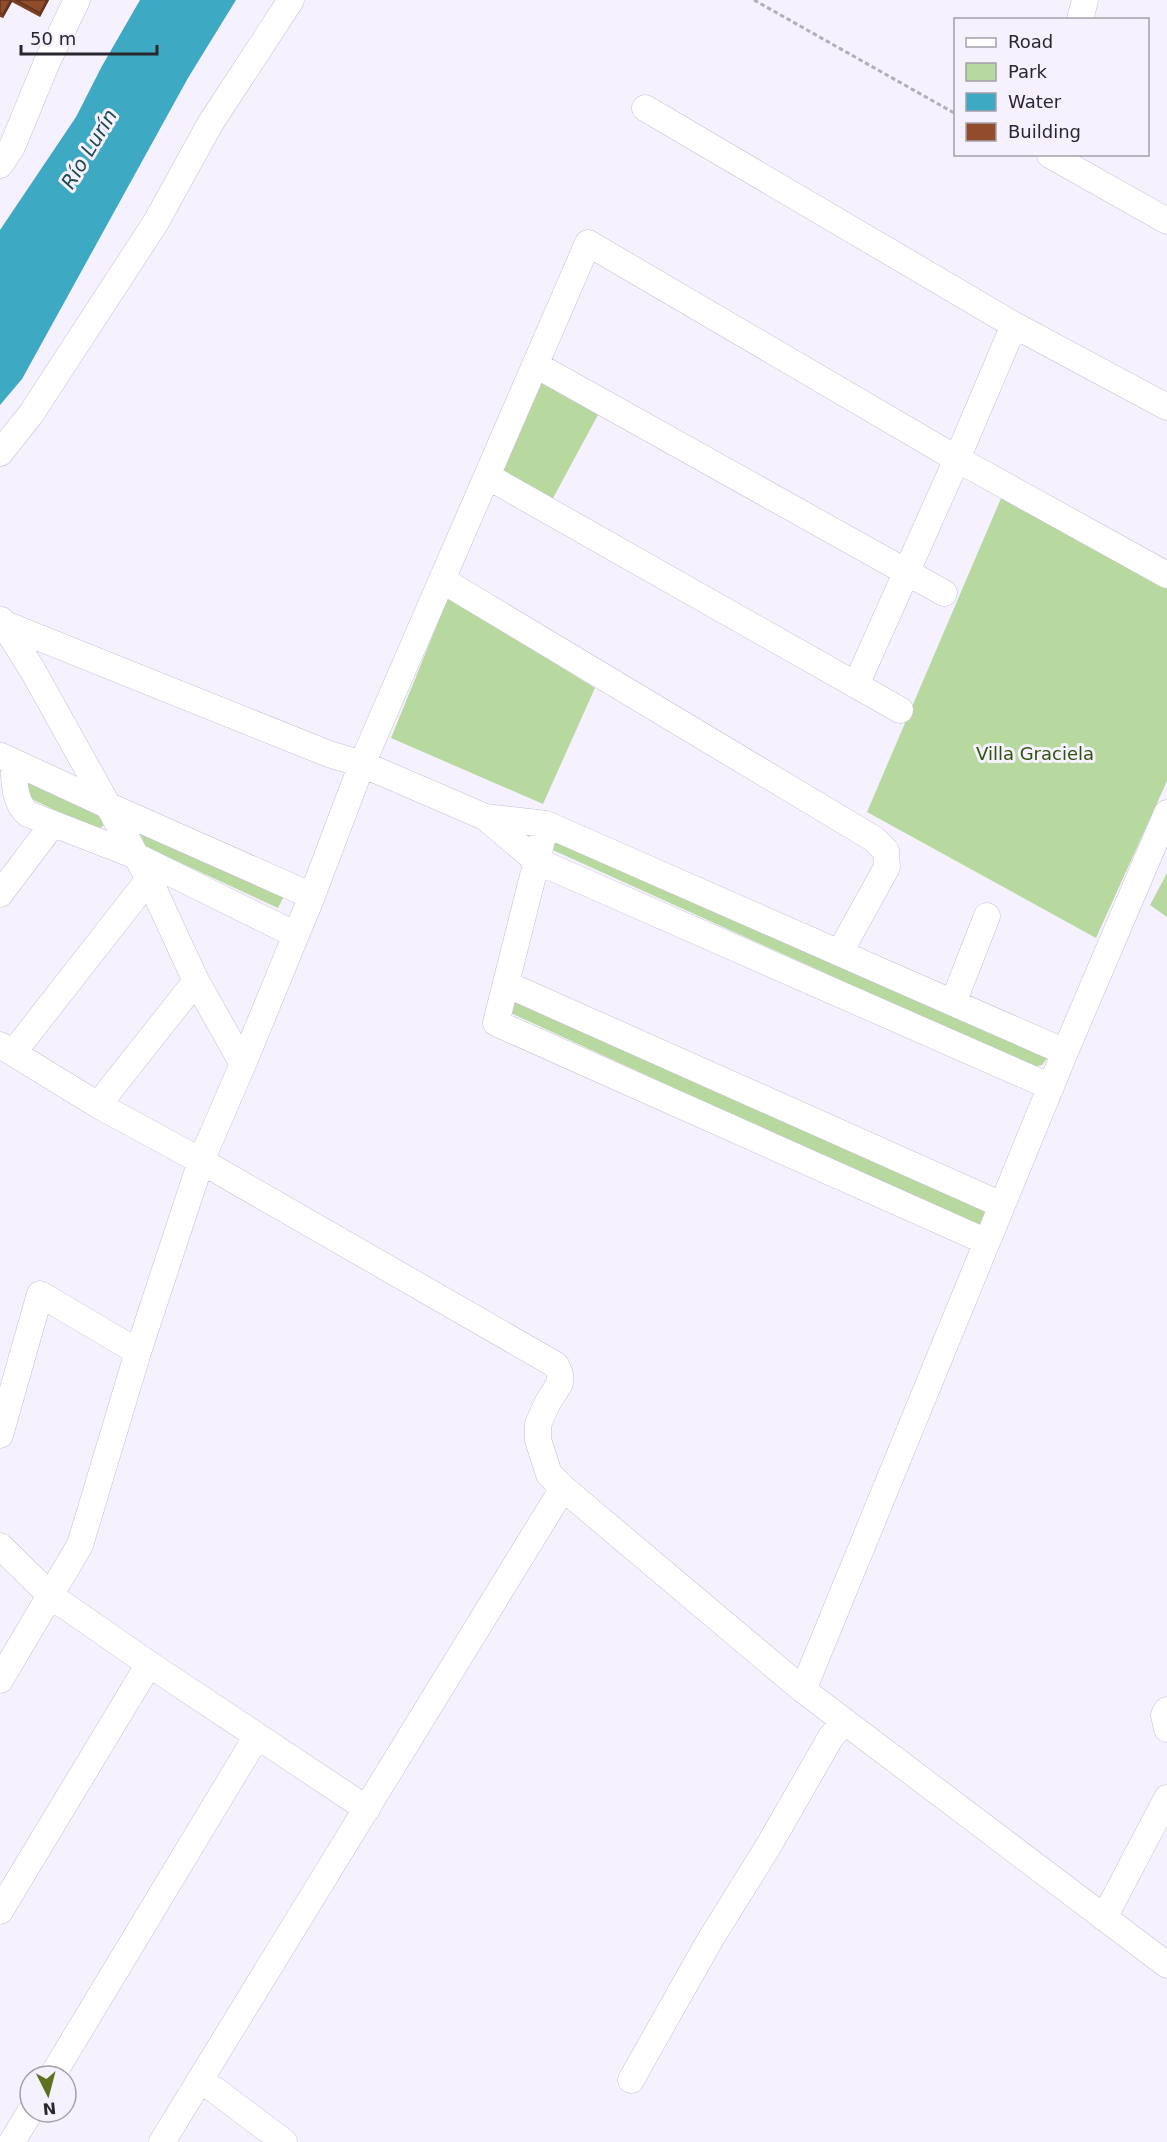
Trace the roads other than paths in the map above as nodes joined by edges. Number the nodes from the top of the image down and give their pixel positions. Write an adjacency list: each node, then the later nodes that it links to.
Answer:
1 (77, 0): 7 (street)
2 (291, 0): 12 (street)
3 (1084, 0): 4 (street)
4 (1080, 18)
5 (645, 108): 9 (street)
6 (1053, 156): 8 (street)
7 (0, 165)
8 (1167, 221)
9 (1014, 325): 11 (street); 13 (street)
10 (536, 365): 13 (street); 14 (street); 15 (street)
11 (1167, 407)
12 (0, 453)
13 (957, 459): 15 (street); 16 (street)
14 (487, 476): 17 (street); 20 (street)
15 (906, 572): 18 (street); 20 (street)
16 (1167, 575)
17 (442, 580): 23 (street); 36 (street)
18 (944, 593)
19 (1, 621): 23 (street); 24 (street)
20 (856, 685): 21 (street)
21 (900, 710)
22 (7, 759): 24 (street); 28 (street)
23 (362, 764): 26 (street); 33 (street)
24 (107, 806): 29 (street); 33 (street)
25 (1167, 813): 41 (street)
26 (485, 817): 27 (street); 30 (street)
27 (546, 824): 30 (street); 36 (street)
28 (52, 825): 29 (street); 32 (street)
29 (136, 856): 31 (street); 35 (street)
30 (537, 861): 38 (street); 43 (street)
31 (149, 879): 37 (street); 40 (street)
32 (0, 894)
33 (312, 896): 35 (street)
34 (987, 916): 39 (street)
35 (296, 935): 42 (street)
36 (840, 952): 39 (street)
37 (196, 981): 42 (street); 44 (street)
38 (506, 984): 46 (street); 47 (street)
39 (953, 1003): 41 (street)
40 (7, 1049): 44 (street)
41 (1065, 1052): 43 (street)
42 (243, 1064): 45 (street)
43 (1051, 1087): 46 (street)
44 (98, 1105): 45 (street)
45 (201, 1161): 48 (street); 50 (street)
46 (1002, 1205): 47 (street)
47 (987, 1242): 55 (street)
48 (138, 1352): 49 (street); 52 (street)
49 (0, 1435)
50 (563, 1488): 55 (street); 61 (street)
51 (0, 1546): 52 (street)
52 (51, 1596): 53 (street); 54 (street)
53 (149, 1664): 59 (street); 62 (street)
54 (1, 1676)
55 (803, 1690): 57 (street)
56 (1167, 1710): 58 (street)
57 (844, 1720): 63 (street); 67 (street)
58 (1167, 1729)
59 (257, 1736): 61 (street); 65 (street)
60 (1167, 1798): 63 (street)
61 (367, 1809): 66 (street)
62 (0, 1911)
63 (1104, 1918): 64 (street)
64 (1167, 1965)
65 (59, 2064)
66 (199, 2080): 70 (street); 71 (street)
67 (632, 2080)
68 (23, 2124): 69 (street)
69 (12, 2142)
70 (162, 2142)
71 (284, 2142)

